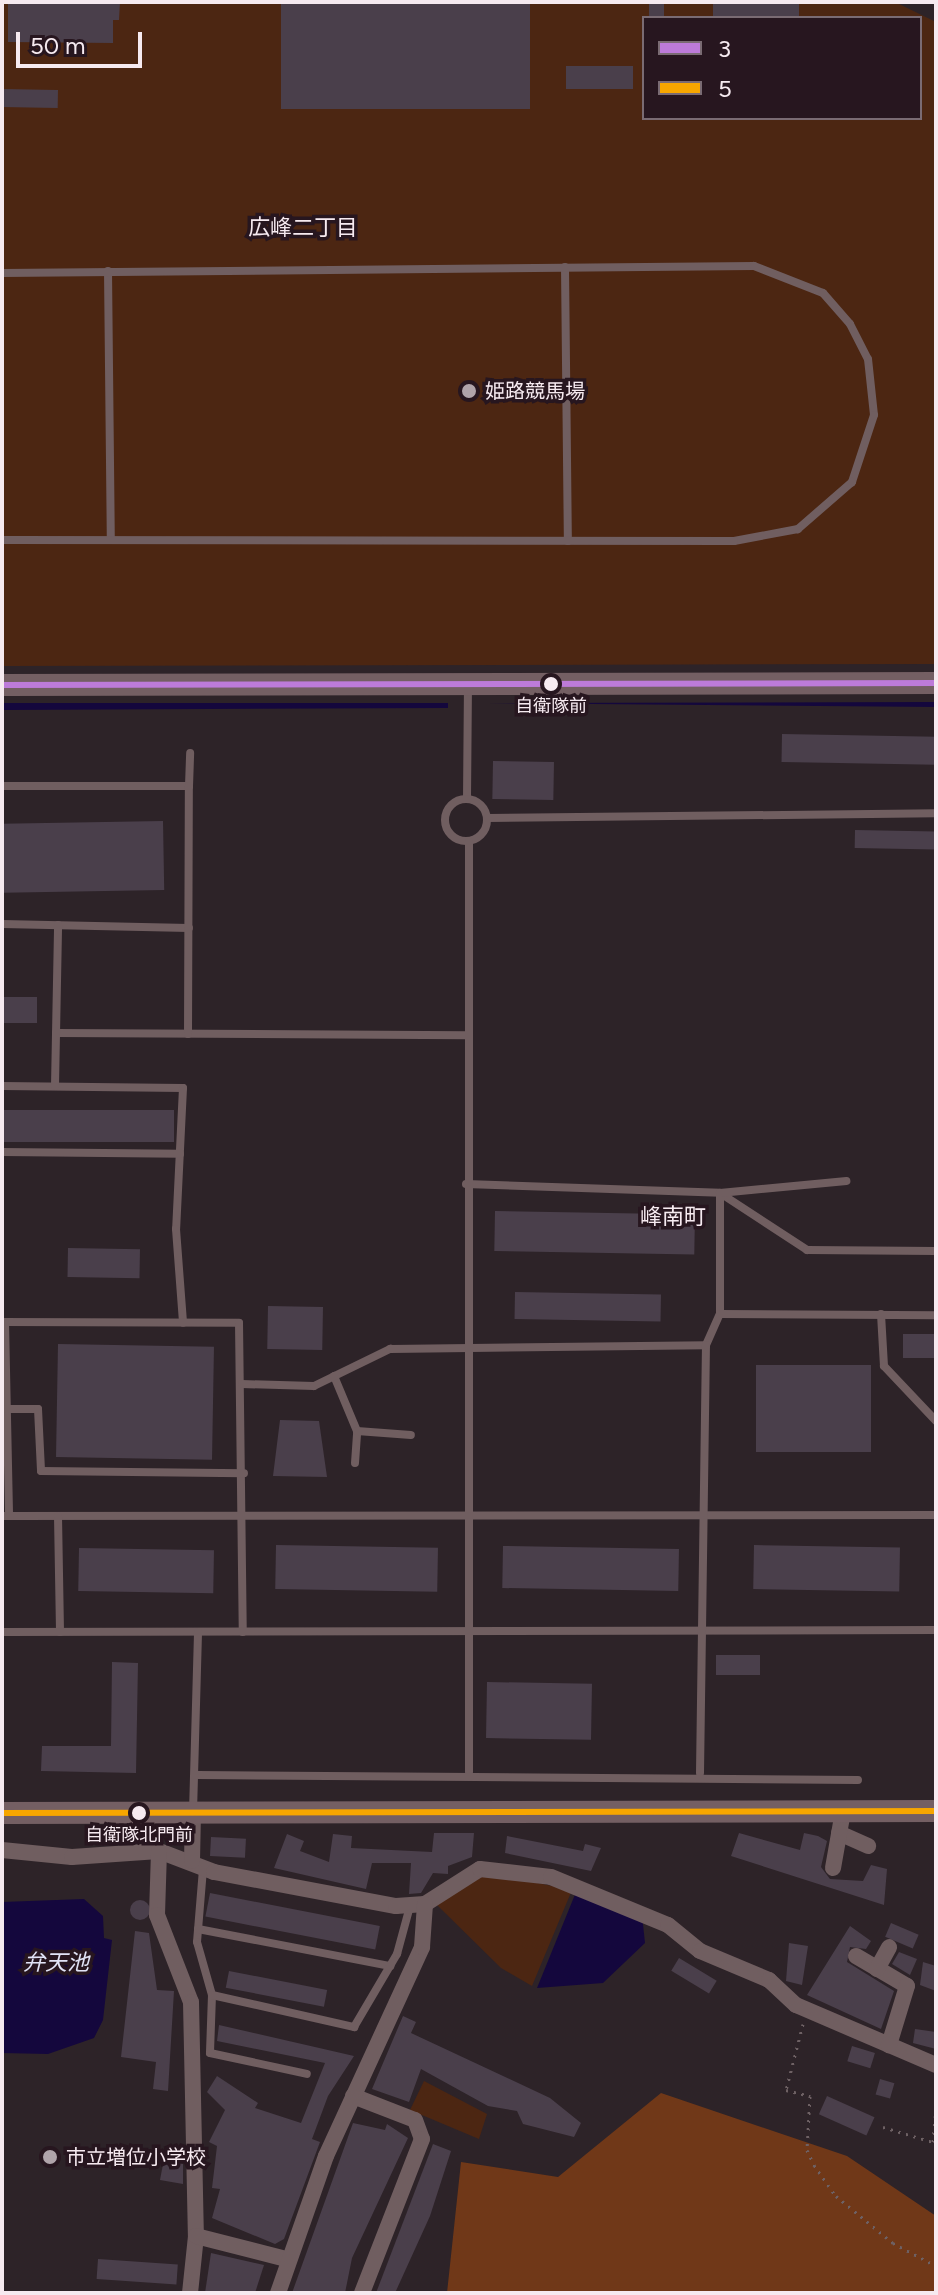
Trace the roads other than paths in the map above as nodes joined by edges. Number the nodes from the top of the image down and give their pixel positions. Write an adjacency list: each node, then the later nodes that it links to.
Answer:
1 (565, 267): 2 (lane); 6 (lane); 6 (lane)
2 (108, 271): 3 (lane); 5 (lane)
3 (2, 273)
4 (2, 540): 5 (lane)
5 (111, 540): 6 (lane)
6 (568, 541)
7 (936, 683): 9 (street)
8 (2, 685): 9 (street)
9 (468, 685): 13 (lane)
10 (190, 753): 12 (lane)
11 (2, 786): 12 (lane)
12 (189, 786): 19 (lane)
13 (467, 798): 15 (lane); 16 (lane)
14 (936, 813): 15 (lane)
15 (488, 818): 16 (lane)
16 (469, 842): 22 (lane)
17 (2, 924): 18 (lane)
18 (58, 925): 19 (lane); 20 (lane)
19 (189, 928): 21 (lane)
20 (56, 1033): 21 (lane); 24 (lane)
21 (188, 1034): 22 (lane)
22 (467, 1035): 28 (lane)
23 (2, 1086): 24 (lane)
24 (55, 1086): 26 (lane)
25 (2, 1152): 26 (lane)
26 (180, 1154): 35 (lane)
27 (846, 1181): 29 (lane)
28 (466, 1184): 29 (lane); 36 (lane)
29 (720, 1193): 30 (lane); 31 (lane)
30 (936, 1251)
31 (720, 1314): 32 (lane); 37 (lane)
32 (881, 1314): 33 (lane); 41 (lane)
33 (936, 1315)
34 (4, 1322): 35 (lane); 40 (lane)
35 (183, 1323): 39 (lane)
36 (468, 1344): 37 (lane); 38 (lane); 50 (lane)
37 (706, 1345): 51 (lane)
38 (334, 1376): 39 (lane); 42 (lane)
39 (242, 1384): 45 (lane)
40 (7, 1409): 45 (lane); 47 (lane)
41 (936, 1421)
42 (357, 1431): 43 (lane); 44 (lane)
43 (411, 1435)
44 (355, 1463)
45 (244, 1473): 49 (lane)
46 (936, 1515): 51 (lane)
47 (5, 1516): 48 (lane)
48 (58, 1516): 49 (lane); 55 (lane)
49 (245, 1516): 50 (lane); 57 (lane)
50 (465, 1516): 51 (lane); 58 (lane)
51 (706, 1516): 53 (lane)
52 (936, 1630): 53 (lane)
53 (703, 1631): 58 (lane); 60 (lane)
54 (2, 1632): 55 (lane)
55 (60, 1632): 56 (lane)
56 (198, 1632): 57 (lane); 61 (lane)
57 (243, 1632): 58 (lane)
58 (467, 1632): 59 (lane)
59 (469, 1772): 60 (lane); 61 (lane)
60 (700, 1773): 62 (lane)
61 (198, 1775): 65 (lane)
62 (858, 1780)
63 (936, 1811): 66 (street)
64 (2, 1813): 65 (street)
65 (193, 1813): 66 (street); 70 (street)
66 (841, 1822): 67 (street); 71 (street)
67 (868, 1846)
68 (2, 1850): 69 (street)
69 (159, 1851): 70 (street); 83 (street)
70 (197, 1863): 72 (street); 73 (lane)
71 (833, 1868)
72 (418, 1905): 76 (lane); 79 (street); 82 (street)
73 (198, 1929): 76 (lane); 78 (lane)
74 (889, 1947): 77 (street)
75 (856, 1956): 77 (street)
76 (390, 1966): 78 (lane)
77 (877, 1969): 79 (street)
78 (212, 1995): 81 (lane)
79 (889, 2045): 80 (street)
80 (936, 2065)
81 (307, 2074)
82 (353, 2096): 84 (street); 87 (street)
83 (196, 2236): 84 (street); 85 (street)
84 (286, 2259): 86 (street)
85 (190, 2293)
86 (278, 2293)
87 (362, 2293)

